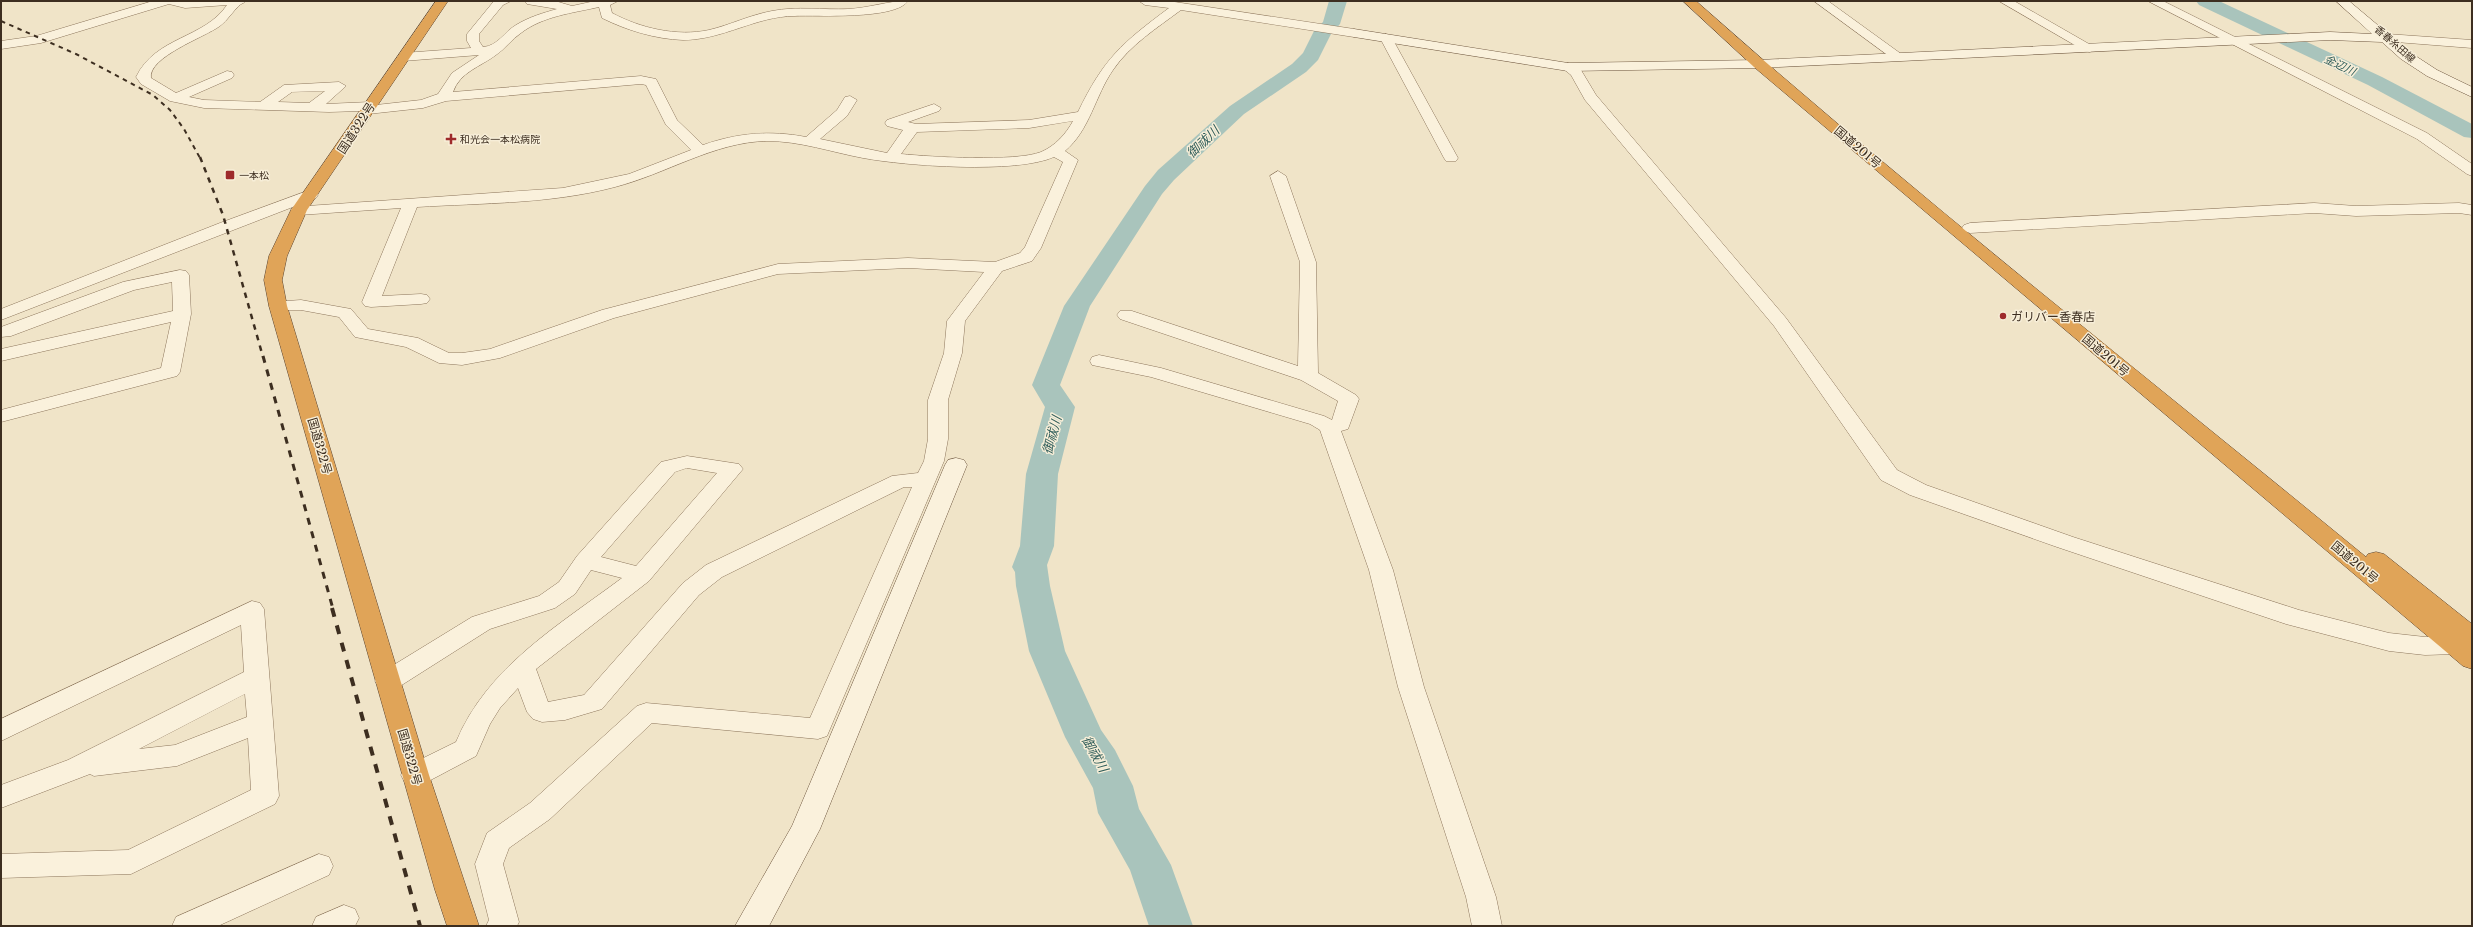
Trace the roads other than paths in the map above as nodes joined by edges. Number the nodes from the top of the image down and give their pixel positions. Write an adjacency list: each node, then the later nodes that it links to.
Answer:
1 (166, 1): 28 (street)
2 (172, 1): 15 (street)
3 (442, 1): 33 (highway, 国道322号)
4 (500, 1): 5 (street); 22 (street)
5 (505, 1)
6 (531, 1): 19 (street)
7 (902, 1): 16 (street)
8 (1145, 1): 18 (street)
9 (1689, 1): 34 (highway, 国道201号)
10 (1700, 1): 34 (highway, 国道201号)
11 (1820, 1): 32 (street)
12 (2005, 1): 29 (street)
13 (2154, 1): 26 (street)
14 (2342, 1): 25 (street, 香春糸田線)
15 (238, 2): 39 (street)
16 (608, 2): 19 (street)
17 (1242, 4): 20 (street)
18 (1178, 7): 20 (street); 45 (street)
19 (573, 10): 21 (street)
20 (1224, 14): 23 (street)
21 (529, 23): 22 (street); 30 (street)
22 (480, 26): 31 (street)
23 (1354, 33): 24 (street)
24 (1386, 38): 35 (street); 51 (street)
25 (2388, 38): 26 (street); 27 (street); 37 (street, 香春糸田線)
26 (2237, 41): 29 (street); 52 (street)
27 (2472, 44)
28 (1, 45)
29 (2090, 48): 32 (street)
30 (496, 49): 31 (street); 38 (street)
31 (480, 51): 33 (street)
32 (1898, 56): 34 (street)
33 (403, 57): 43 (highway, 国道322号)
34 (1765, 64): 35 (street); 57 (highway, 国道201号); 72 (highway, 国道201号)
35 (1568, 67): 72 (street)
36 (227, 75): 39 (street)
37 (2472, 93)
38 (444, 97): 43 (street); 49 (street)
39 (174, 98): 41 (street)
40 (850, 100): 47 (street)
41 (263, 106): 42 (street); 42 (street)
42 (313, 107): 43 (street)
43 (369, 108): 55 (highway, 国道322号)
44 (934, 108): 46 (street)
45 (1083, 115): 46 (street); 48 (street)
46 (916, 128): 50 (street)
47 (808, 142): 49 (street); 50 (street)
48 (1054, 151): 50 (street); 58 (street)
49 (701, 152): 54 (street)
50 (892, 157)
51 (1451, 158)
52 (2472, 170)
53 (1278, 176): 66 (street)
54 (411, 202): 55 (street); 59 (street)
55 (305, 203): 60 (highway, 国道322号); 63 (street)
56 (2472, 210): 57 (street)
57 (1970, 228): 72 (highway, 国道201号)
58 (996, 267): 60 (street); 69 (street)
59 (421, 299)
60 (278, 306): 75 (highway, 国道322号)
61 (182, 314): 63 (street); 64 (street); 67 (street)
62 (1126, 315): 66 (street)
63 (5, 324)
64 (1, 355)
65 (1099, 361): 68 (street)
66 (1308, 376): 68 (street)
67 (1, 416)
68 (1329, 427): 87 (street)
69 (939, 469): 73 (street); 85 (street); 86 (street)
70 (585, 561): 71 (street); 71 (street); 75 (street)
71 (641, 575): 73 (street)
72 (2468, 646)
73 (523, 666): 79 (street)
74 (256, 677): 76 (street); 77 (street); 78 (street)
75 (388, 681): 79 (highway, 国道322号)
76 (259, 723): 78 (street); 81 (street)
77 (1, 731)
78 (78, 768): 80 (street)
79 (415, 775): 84 (highway, 国道322号)
80 (1, 797)
81 (1, 866)
82 (319, 866): 83 (street)
83 (187, 926)
84 (463, 926)
85 (501, 926)
86 (750, 926)
87 (1487, 926)

